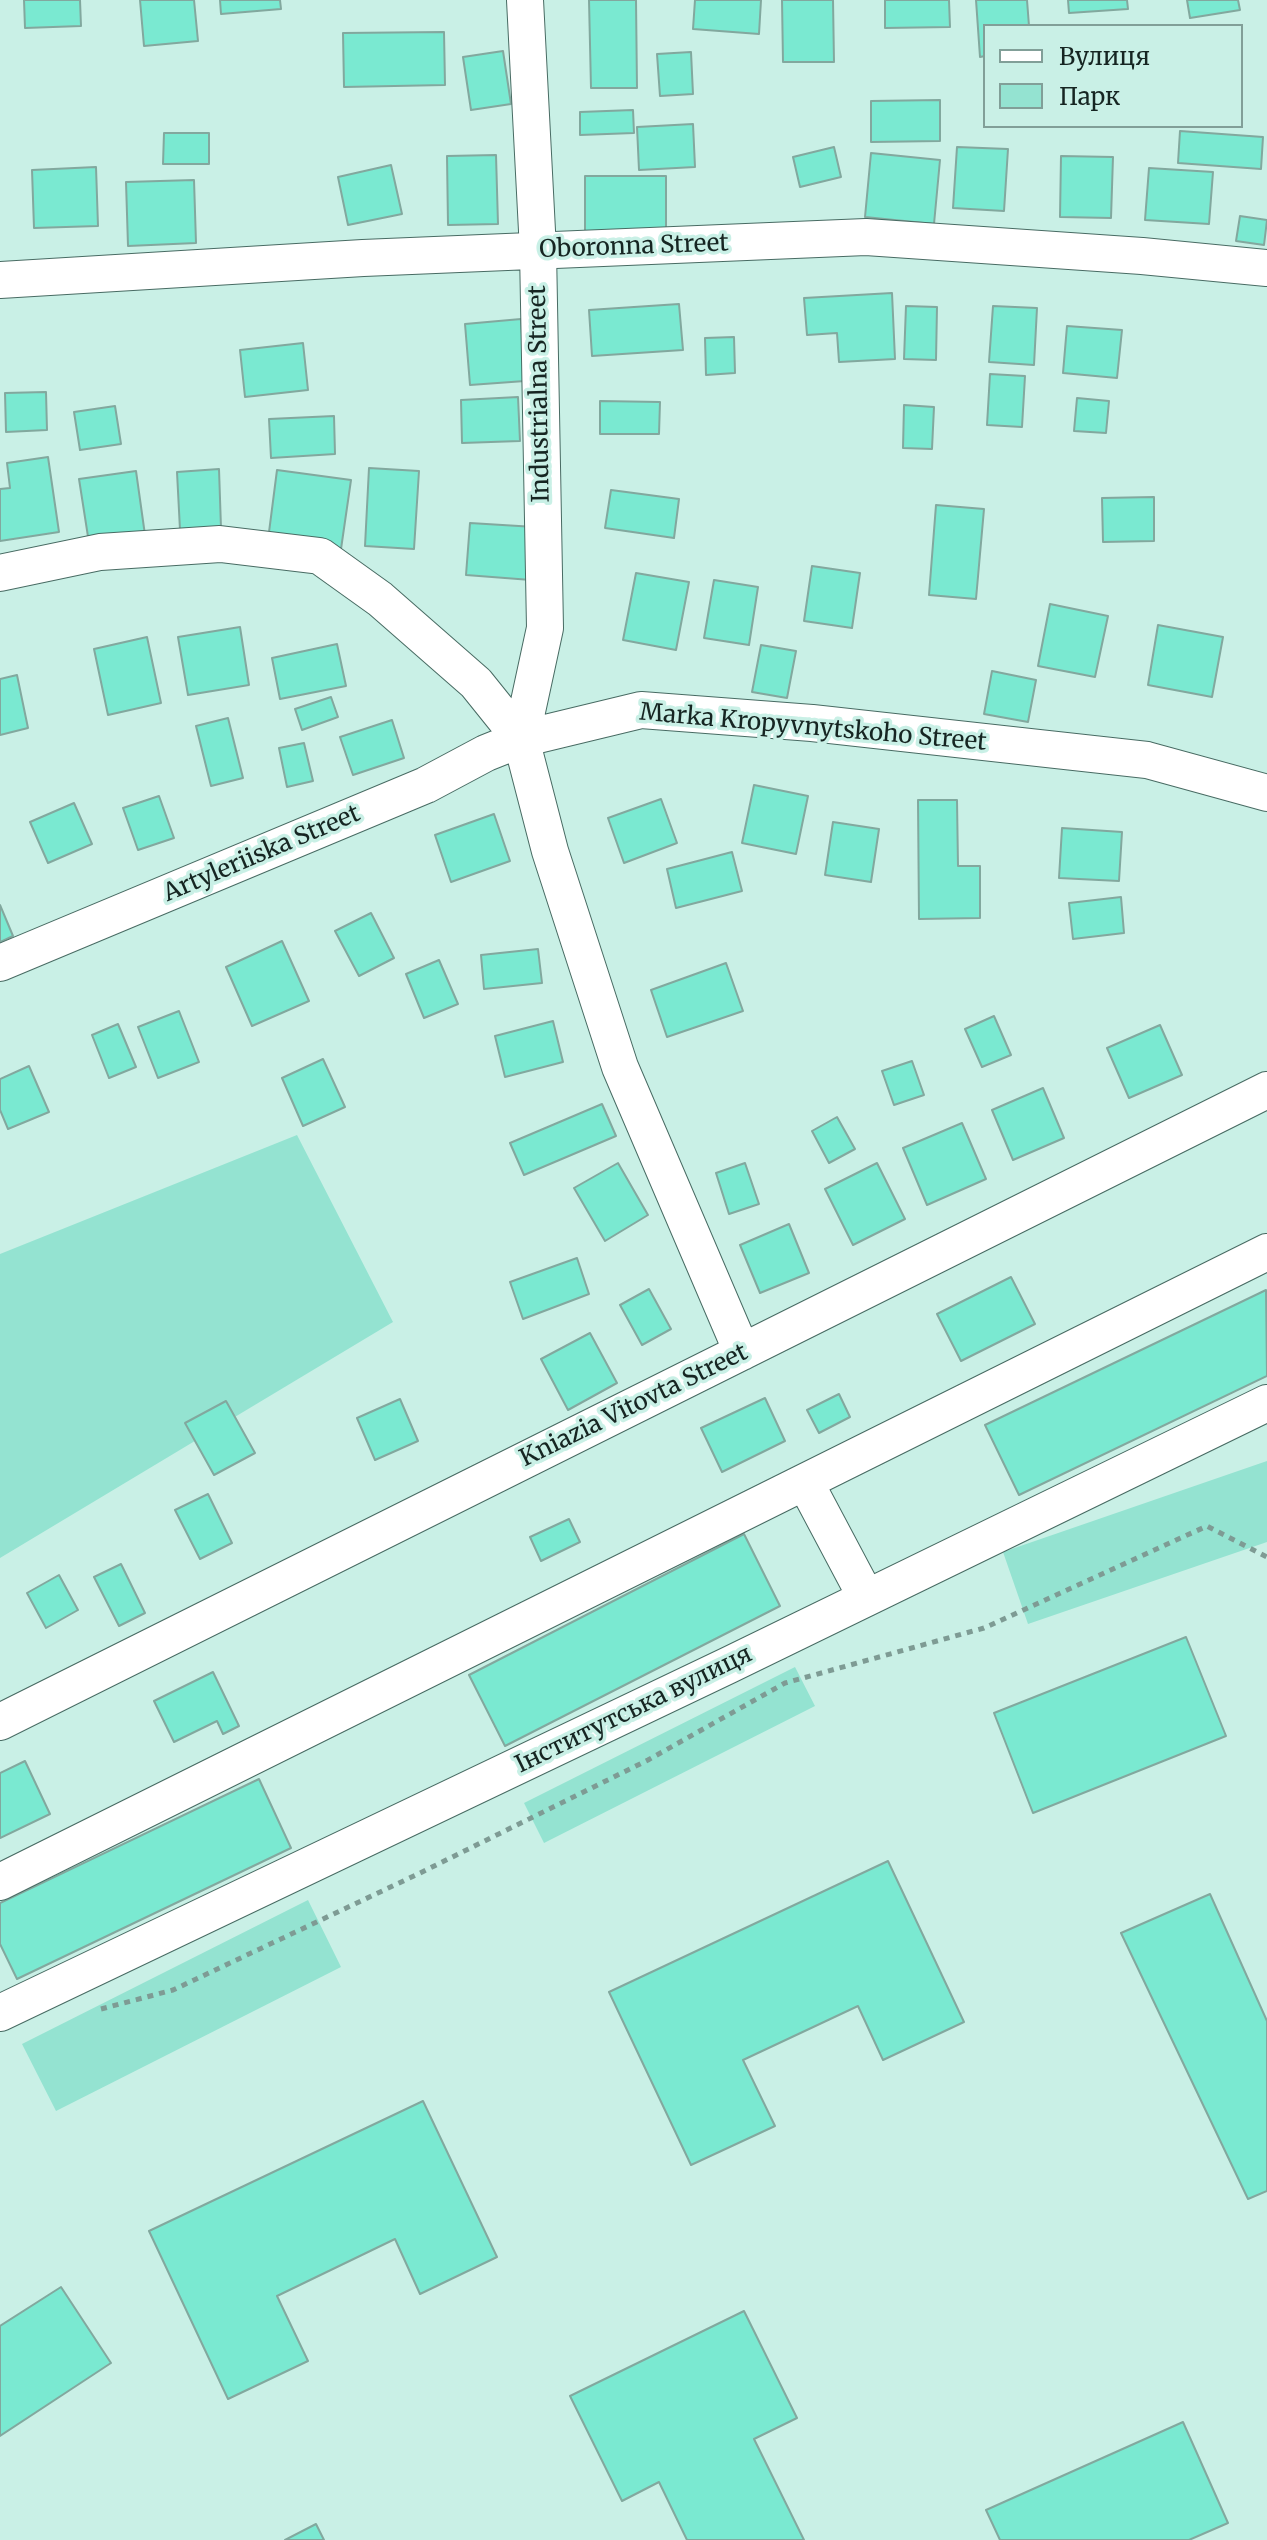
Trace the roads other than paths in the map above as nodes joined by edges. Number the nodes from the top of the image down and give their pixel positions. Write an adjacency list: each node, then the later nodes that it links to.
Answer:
1 (525, 0): 2 (street, Industrialna Street)
2 (538, 250): 3 (street, Oboronna Street); 4 (street, Oboronna Street); 6 (street, Industrialna Street)
3 (1267, 268)
4 (0, 280)
5 (0, 573): 6 (street)
6 (521, 739): 7 (street, Marka Kropyvnytskoho Street); 8 (street, Artyleriiska Street); 11 (street)
7 (1267, 793)
8 (0, 963)
9 (1267, 1090): 11 (street, Kniazia Vitovta Street)
10 (1267, 1252): 13 (street)
11 (742, 1352): 15 (street, Kniazia Vitovta Street)
12 (1267, 1403): 14 (street, Інститутська вулиця)
13 (805, 1482): 14 (street); 16 (street)
14 (866, 1597): 17 (street, Інститутська вулиця)
15 (0, 1722)
16 (0, 1882)
17 (0, 2013)

